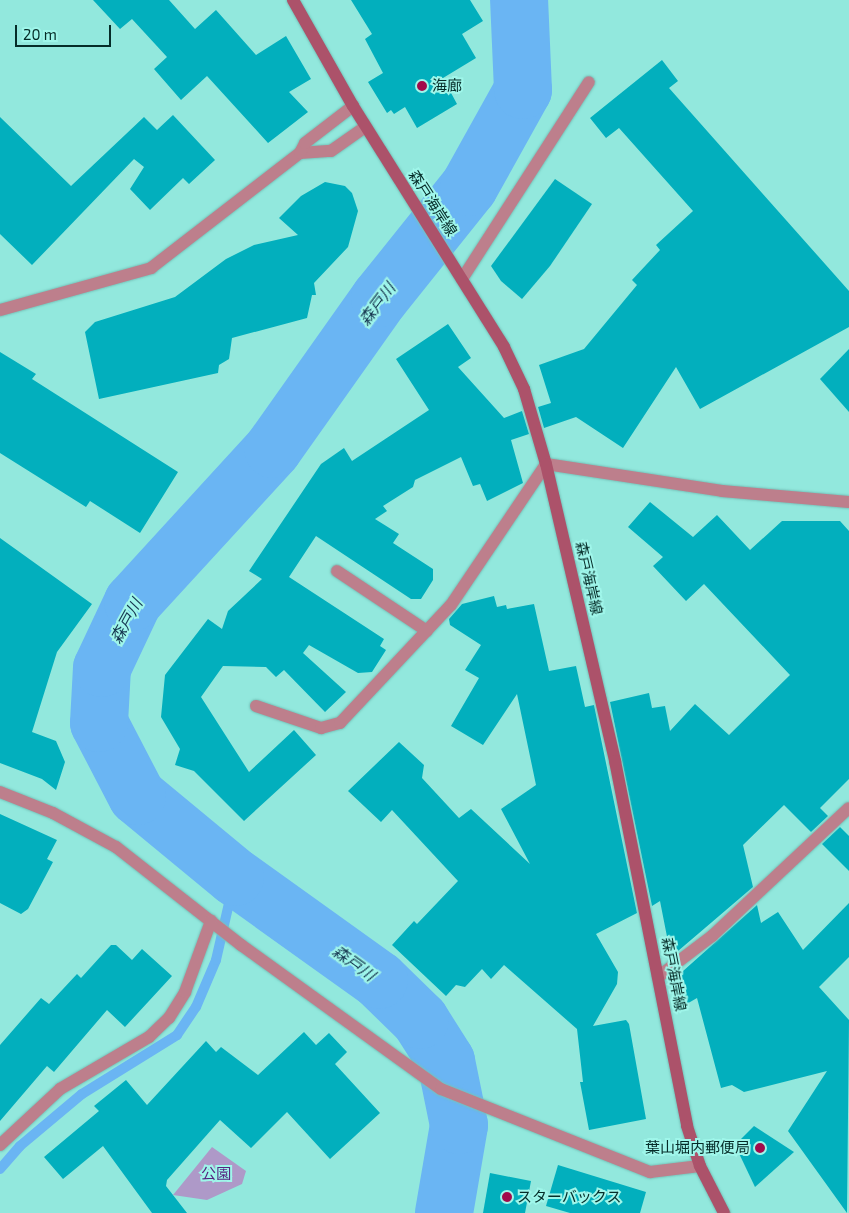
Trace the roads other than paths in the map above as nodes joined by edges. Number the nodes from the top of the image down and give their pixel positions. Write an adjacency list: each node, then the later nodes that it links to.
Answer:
1 (293, 0): 3 (main road, 森戸海岸線)
2 (588, 82): 6 (street)
3 (353, 106): 4 (main road, 森戸海岸線); 5 (street)
4 (365, 127): 5 (street); 6 (main road, 森戸海岸線)
5 (300, 153): 7 (street)
6 (462, 279): 8 (main road, 森戸海岸線)
7 (0, 310)
8 (546, 464): 9 (street); 11 (street); 16 (main road, 森戸海岸線)
9 (849, 502)
10 (337, 571): 11 (street)
11 (427, 631): 12 (street)
12 (256, 706)
13 (0, 792): 15 (street)
14 (849, 808): 16 (street)
15 (213, 923): 17 (street); 18 (street)
16 (658, 977): 18 (main road, 森戸海岸線)
17 (0, 1145)
18 (700, 1166): 19 (main road, 森戸海岸線)
19 (724, 1213)

